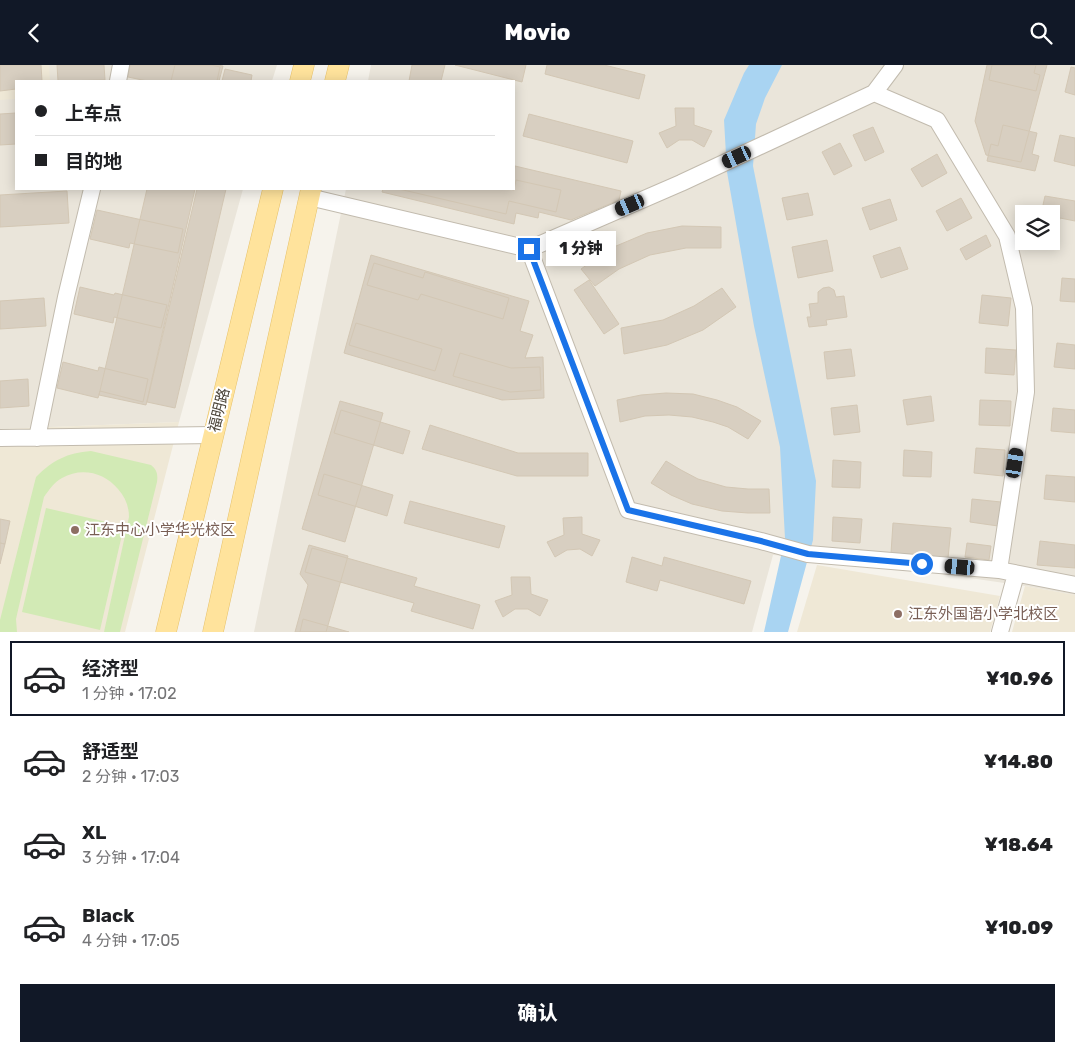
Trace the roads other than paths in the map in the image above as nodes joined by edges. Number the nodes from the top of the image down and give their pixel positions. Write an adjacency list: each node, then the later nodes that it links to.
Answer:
1 (122, 65): 5 (street)
2 (304, 65): 6 (main road)
3 (339, 65): 7 (main road)
4 (895, 65): 8 (street)
5 (118, 80)
6 (300, 80)
7 (335, 80)
8 (874, 93): 12 (street); 16 (street)
9 (92, 190): 14 (street)
10 (273, 190): 13 (main road, 福明路)
11 (310, 193): 12 (street); 20 (main road)
12 (529, 249): 16 (street)
13 (213, 435): 14 (street); 19 (main road, 福明路)
14 (37, 438): 15 (street)
15 (0, 439)
16 (999, 570): 17 (street)
17 (1016, 574): 18 (street); 21 (street)
18 (1075, 585)
19 (166, 632)
20 (213, 632)
21 (1000, 632)

